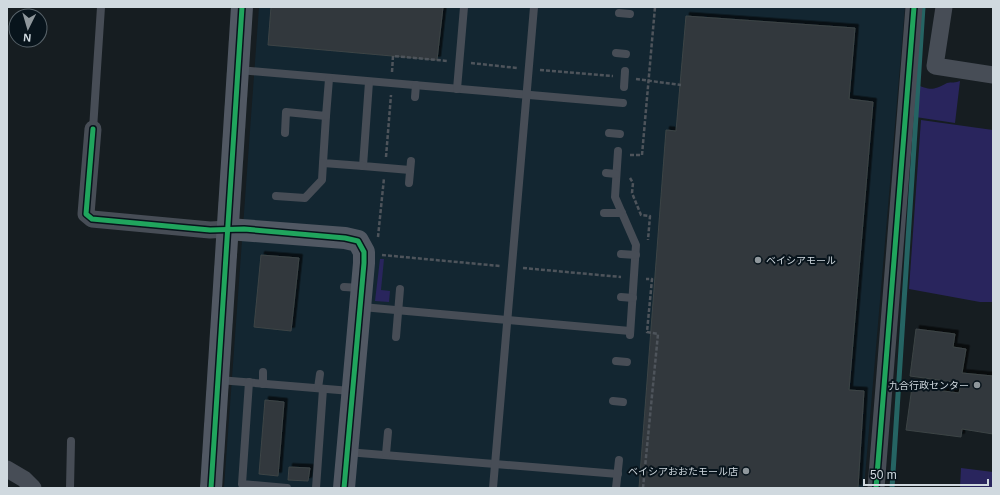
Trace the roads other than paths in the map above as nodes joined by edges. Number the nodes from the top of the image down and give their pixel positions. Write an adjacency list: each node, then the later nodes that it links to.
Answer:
1 (101, 7): 23 (lane)
2 (242, 7): 11 (street)
3 (464, 7): 18 (lane)
4 (534, 7): 19 (lane)
5 (914, 7): 75 (street)
6 (944, 7): 13 (street)
7 (619, 13): 8 (lane)
8 (630, 14)
9 (616, 53): 10 (lane)
10 (626, 54)
11 (238, 70): 14 (lane); 38 (street)
12 (625, 71): 17 (lane)
13 (993, 75)
14 (329, 79): 15 (lane); 22 (lane)
15 (369, 82): 16 (lane); 30 (lane)
16 (416, 85): 18 (lane); 20 (lane)
17 (624, 87)
18 (457, 89): 19 (lane)
19 (527, 95): 21 (lane); 46 (lane)
20 (415, 97)
21 (623, 104)
22 (326, 116): 25 (lane); 29 (lane)
23 (93, 129): 38 (street)
24 (609, 133): 26 (lane)
25 (285, 134)
26 (620, 134)
27 (618, 151): 33 (lane)
28 (411, 161): 31 (lane)
29 (323, 163): 30 (lane); 35 (lane)
30 (363, 166): 31 (lane)
31 (410, 170): 34 (lane)
32 (606, 173): 33 (lane)
33 (616, 174): 37 (lane)
34 (409, 183)
35 (276, 196)
36 (604, 213): 37 (lane)
37 (622, 213): 40 (lane)
38 (228, 229): 42 (street); 52 (street)
39 (621, 254): 40 (lane)
40 (636, 255): 44 (lane)
41 (400, 289): 45 (lane)
42 (355, 294): 45 (lane); 56 (street)
43 (621, 297): 44 (lane)
44 (633, 298): 46 (lane)
45 (398, 311): 46 (lane); 47 (lane)
46 (507, 320): 64 (lane)
47 (396, 337)
48 (616, 361): 49 (lane)
49 (627, 362)
50 (263, 372): 54 (lane)
51 (320, 374): 55 (lane)
52 (218, 380): 53 (lane); 69 (street)
53 (249, 382): 54 (lane); 70 (lane)
54 (263, 384): 55 (lane)
55 (321, 388): 56 (lane); 71 (lane)
56 (352, 391): 61 (street)
57 (613, 401): 58 (lane)
58 (623, 402)
59 (388, 432): 62 (lane)
60 (71, 441): 68 (lane)
61 (347, 452): 62 (lane); 72 (street)
62 (386, 454): 64 (lane)
63 (619, 460): 66 (lane)
64 (496, 463): 66 (lane); 73 (lane)
65 (7, 469): 67 (street)
66 (618, 474): 74 (lane)
67 (33, 488)
68 (70, 488)
69 (210, 488)
70 (287, 488)
71 (316, 488)
72 (344, 488)
73 (493, 488)
74 (616, 488)
75 (876, 488)

